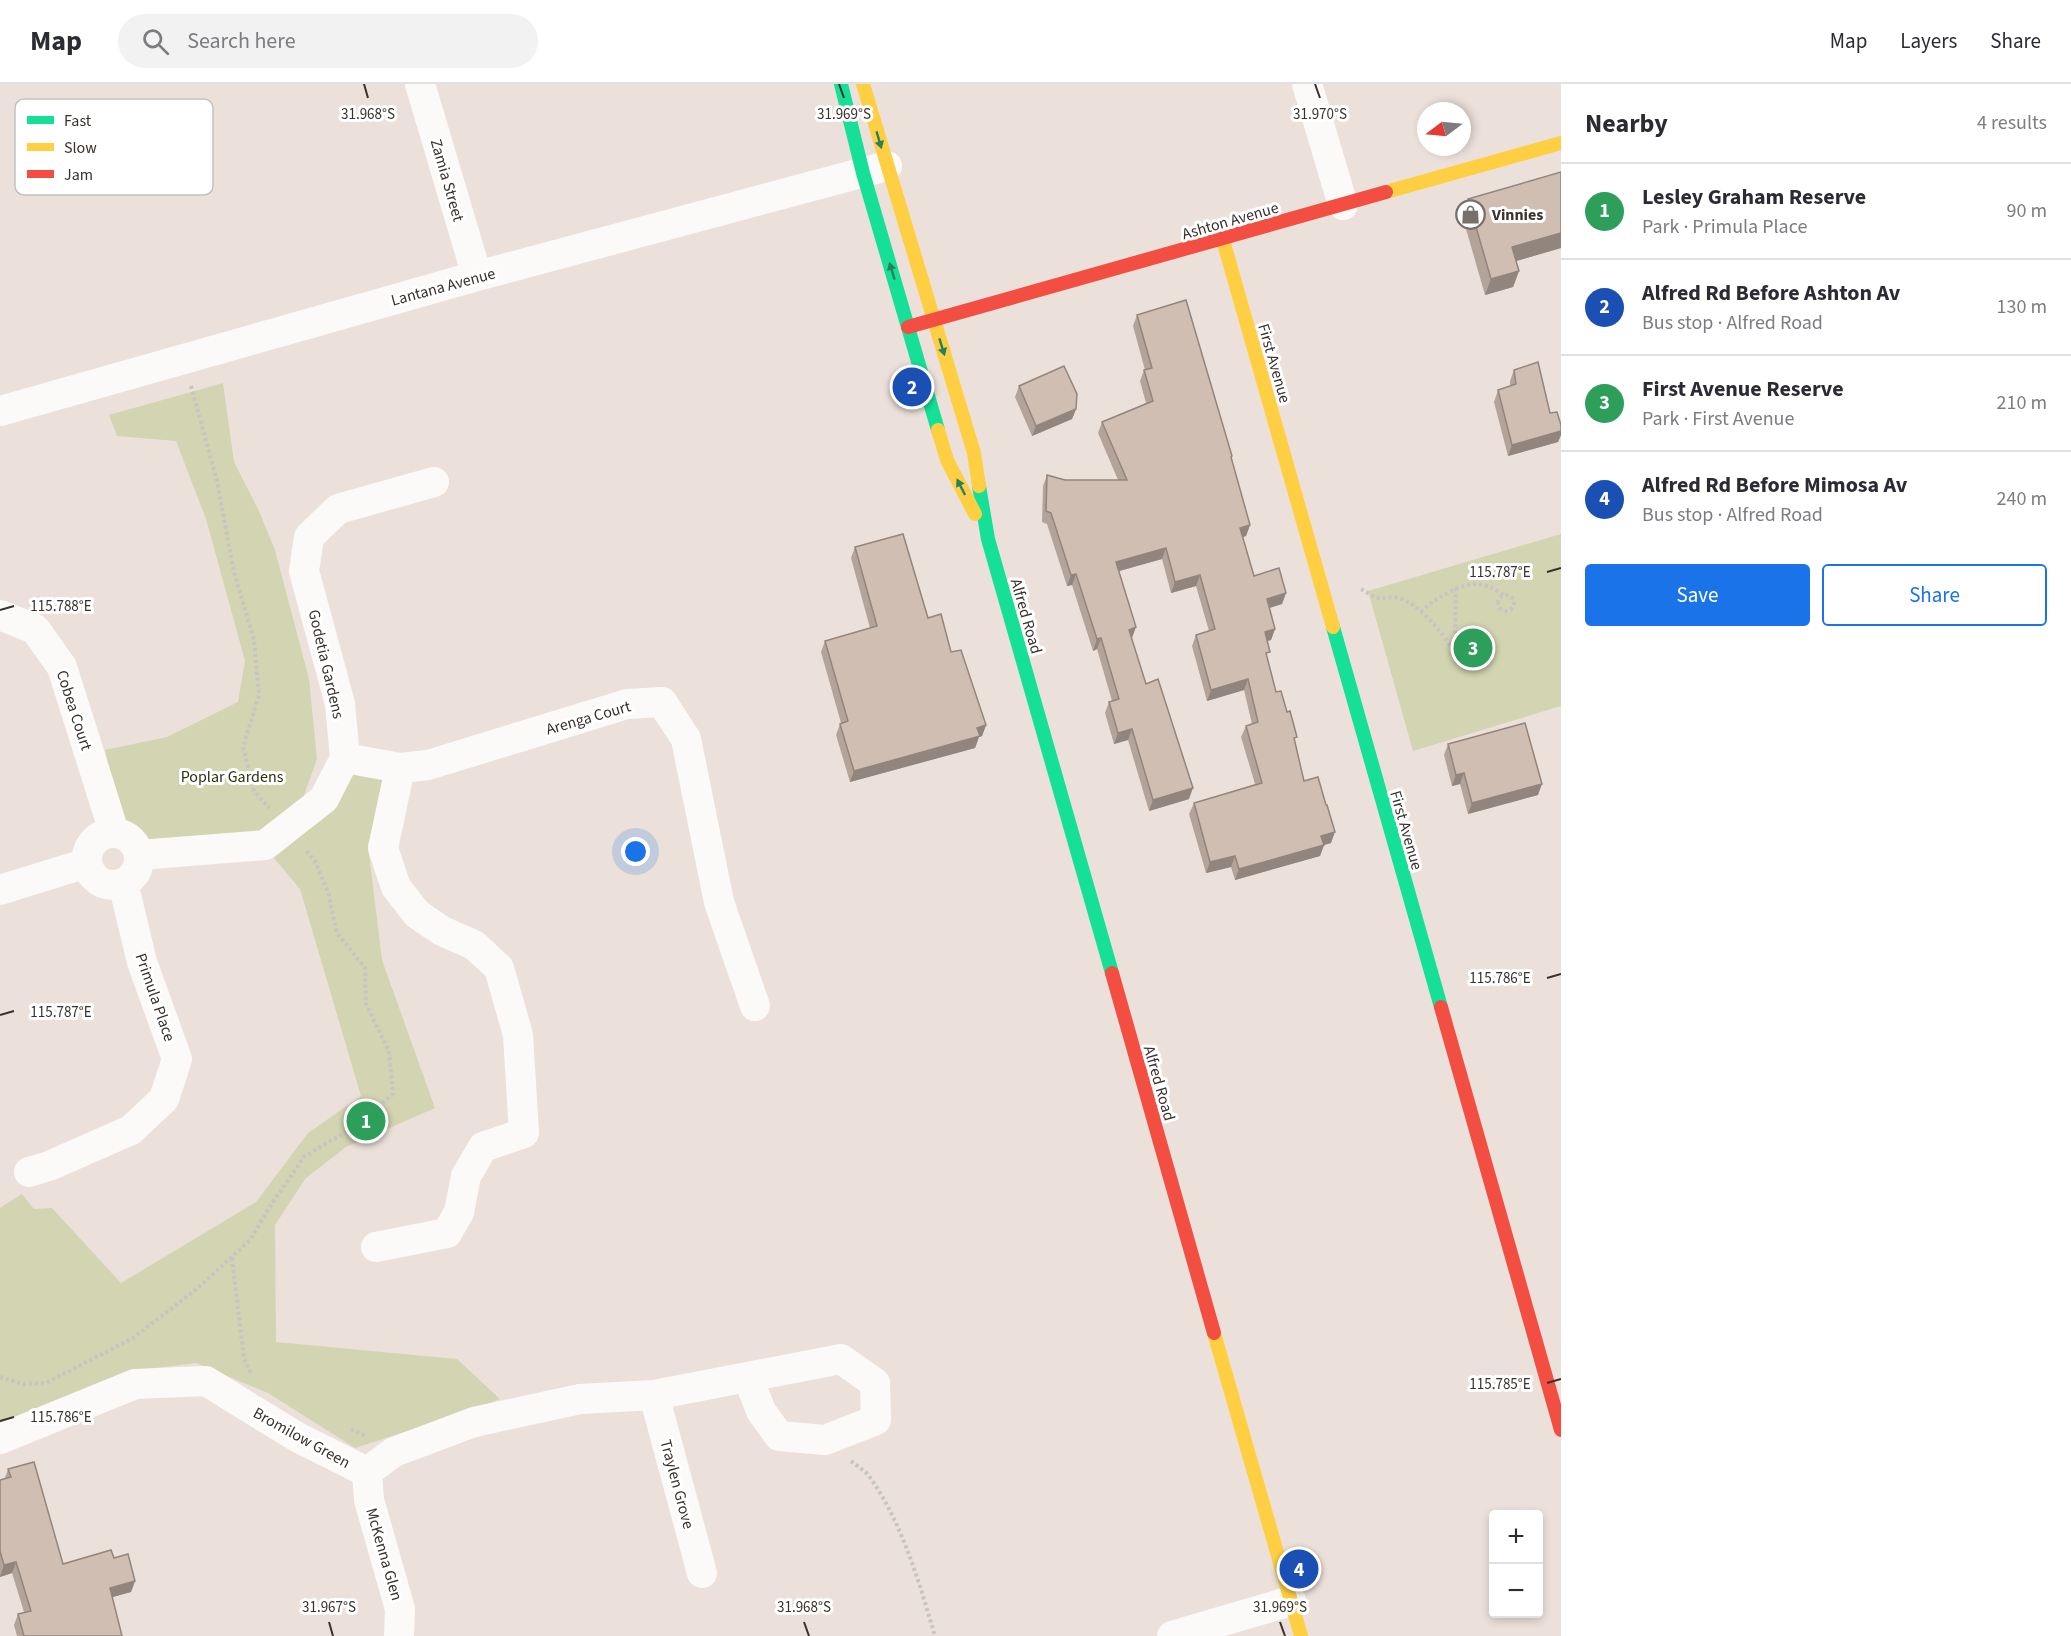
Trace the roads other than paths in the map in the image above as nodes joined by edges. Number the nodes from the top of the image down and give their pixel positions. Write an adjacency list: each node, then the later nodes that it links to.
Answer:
1 (420, 84): 9 (street, Zamia Street)
2 (841, 84): 6 (main road, Alfred Road)
3 (863, 84): 6 (main road, Alfred Road, one-way to 6)
4 (1308, 84): 7 (street)
5 (1561, 143): 7 (main road, Ashton Avenue)
6 (875, 169): 9 (street, Lantana Avenue); 10 (main road, Alfred Road); 11 (main road, Alfred Road, one-way to 6)
7 (1343, 205): 8 (main road, Ashton Avenue)
8 (1223, 240): 10 (main road, Ashton Avenue); 28 (main road, First Avenue)
9 (477, 276): 12 (street, Lantana Avenue)
10 (934, 321): 11 (main road, Ashton Avenue); 14 (main road, Alfred Road, one-way to 14)
11 (908, 327): 14 (main road, Alfred Road, one-way to 11)
12 (0, 411)
13 (434, 482): 16 (street, Godetia Gardens)
14 (987, 539): 32 (main road, Alfred Road)
15 (0, 615): 18 (street, Cobea Court)
16 (345, 758): 17 (street, Arenga Court); 19 (street)
17 (400, 768): 23 (street, Arenga Court); 25 (street)
18 (114, 832): 19 (street); 20 (street)
19 (139, 855): 21 (street)
20 (87, 863): 21 (street); 22 (street)
21 (123, 883): 24 (street, Primula Place)
22 (0, 890)
23 (755, 1006)
24 (29, 1172)
25 (376, 1247)
26 (748, 1377): 26 (street, Bromilow Green); 27 (street, Bromilow Green)
27 (654, 1395): 30 (street, Bromilow Green); 31 (street, Traylen Grove)
28 (1561, 1430)
29 (0, 1439): 30 (street, Bromilow Green)
30 (367, 1472): 33 (street, McKenna Glen)
31 (702, 1573)
32 (1291, 1601): 34 (street); 35 (main road, Alfred Road)
33 (399, 1636)
34 (1172, 1636)
35 (1301, 1636)

